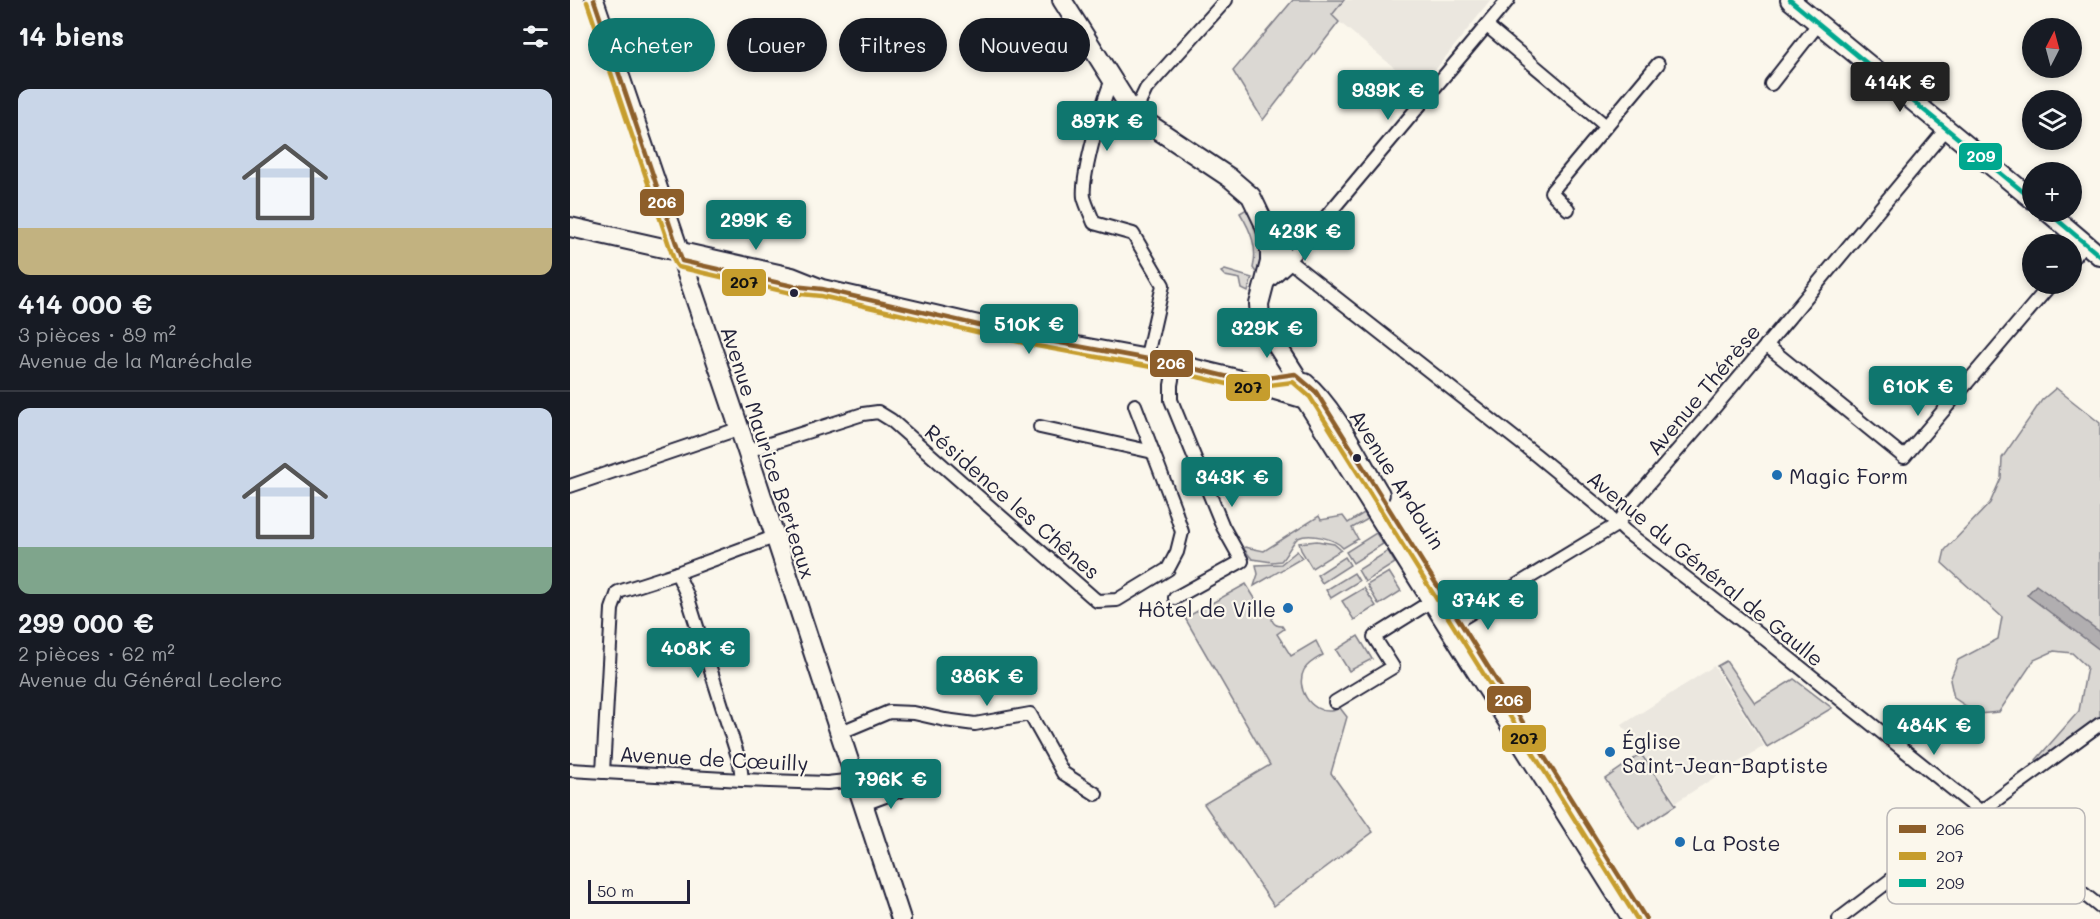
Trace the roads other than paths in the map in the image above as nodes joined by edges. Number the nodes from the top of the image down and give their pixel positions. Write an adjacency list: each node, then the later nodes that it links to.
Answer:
1 (594, 0): 21 (street, Avenue Maurice Berteaux)
2 (1062, 0): 9 (street, Avenue Ardouin)
3 (1226, 0): 11 (street)
4 (1508, 0): 7 (street)
5 (1790, 0): 6 (street)
6 (1819, 23): 10 (street); 13 (street)
7 (1487, 26): 12 (street); 23 (street)
8 (1658, 64): 12 (street)
9 (1112, 80): 11 (street, Avenue Ardouin); 27 (street)
10 (1771, 84)
11 (1134, 114): 18 (street, Avenue Ardouin)
12 (1606, 126): 15 (street)
13 (1947, 128): 14 (street); 26 (street, Avenue Thérèse)
14 (2022, 191)
15 (1568, 209)
16 (2060, 222): 19 (street)
17 (570, 226): 21 (street)
18 (1270, 241): 23 (street, Avenue Ardouin); 24 (street, Avenue Ardouin)
19 (2084, 243): 20 (street); 22 (street)
20 (2082, 246)
21 (680, 256): 27 (street); 34 (street, Avenue Maurice Berteaux)
22 (2100, 256)
23 (1288, 260): 24 (street); 38 (street, Avenue du Général de Gaulle)
24 (1266, 280): 29 (street, Avenue Ardouin)
25 (2043, 294): 26 (street)
26 (1766, 345): 38 (street, Avenue Thérèse)
27 (1146, 360): 28 (street)
28 (1175, 364): 30 (street); 42 (street)
29 (1295, 374): 30 (street); 31 (street, Avenue Ardouin); 41 (street, Avenue Ardouin)
30 (1245, 381): 31 (street)
31 (1305, 399): 41 (street, Avenue Ardouin)
32 (1135, 405): 36 (street, Résidence les Chênes)
33 (1040, 427): 36 (street)
34 (738, 429): 35 (street, Avenue Maurice Berteaux); 37 (street)
35 (747, 451): 36 (street, Résidence les Chênes); 39 (street, Avenue Maurice Berteaux)
36 (1153, 452)
37 (570, 486)
38 (1618, 524): 43 (street, Avenue Thérèse); 54 (street, Avenue du Général de Gaulle)
39 (774, 537): 40 (street); 46 (street, Avenue Maurice Berteaux)
40 (677, 573): 48 (street); 49 (street)
41 (1438, 597): 43 (street, Avenue Ardouin); 44 (street)
42 (1175, 598)
43 (1454, 622): 60 (street, Avenue Ardouin); 61 (street, Avenue Ardouin)
44 (1335, 702)
45 (2100, 724): 55 (street)
46 (839, 732): 50 (street, Avenue Maurice Berteaux); 52 (street)
47 (570, 770): 48 (street, Avenue de Cœuilly)
48 (603, 772): 49 (street, Avenue de Cœuilly)
49 (742, 780): 50 (street, Avenue de Cœuilly)
50 (855, 780): 53 (street, Avenue Maurice Berteaux)
51 (907, 788): 53 (street)
52 (1096, 794)
53 (864, 804): 59 (street, Avenue Maurice Berteaux)
54 (1975, 808)
55 (1985, 808)
56 (1887, 883): 62 (street)
57 (2085, 895): 58 (street, Avenue du Général de Gaulle)
58 (2100, 907)
59 (901, 919)
60 (1632, 919)
61 (1646, 919)
62 (1839, 919)

